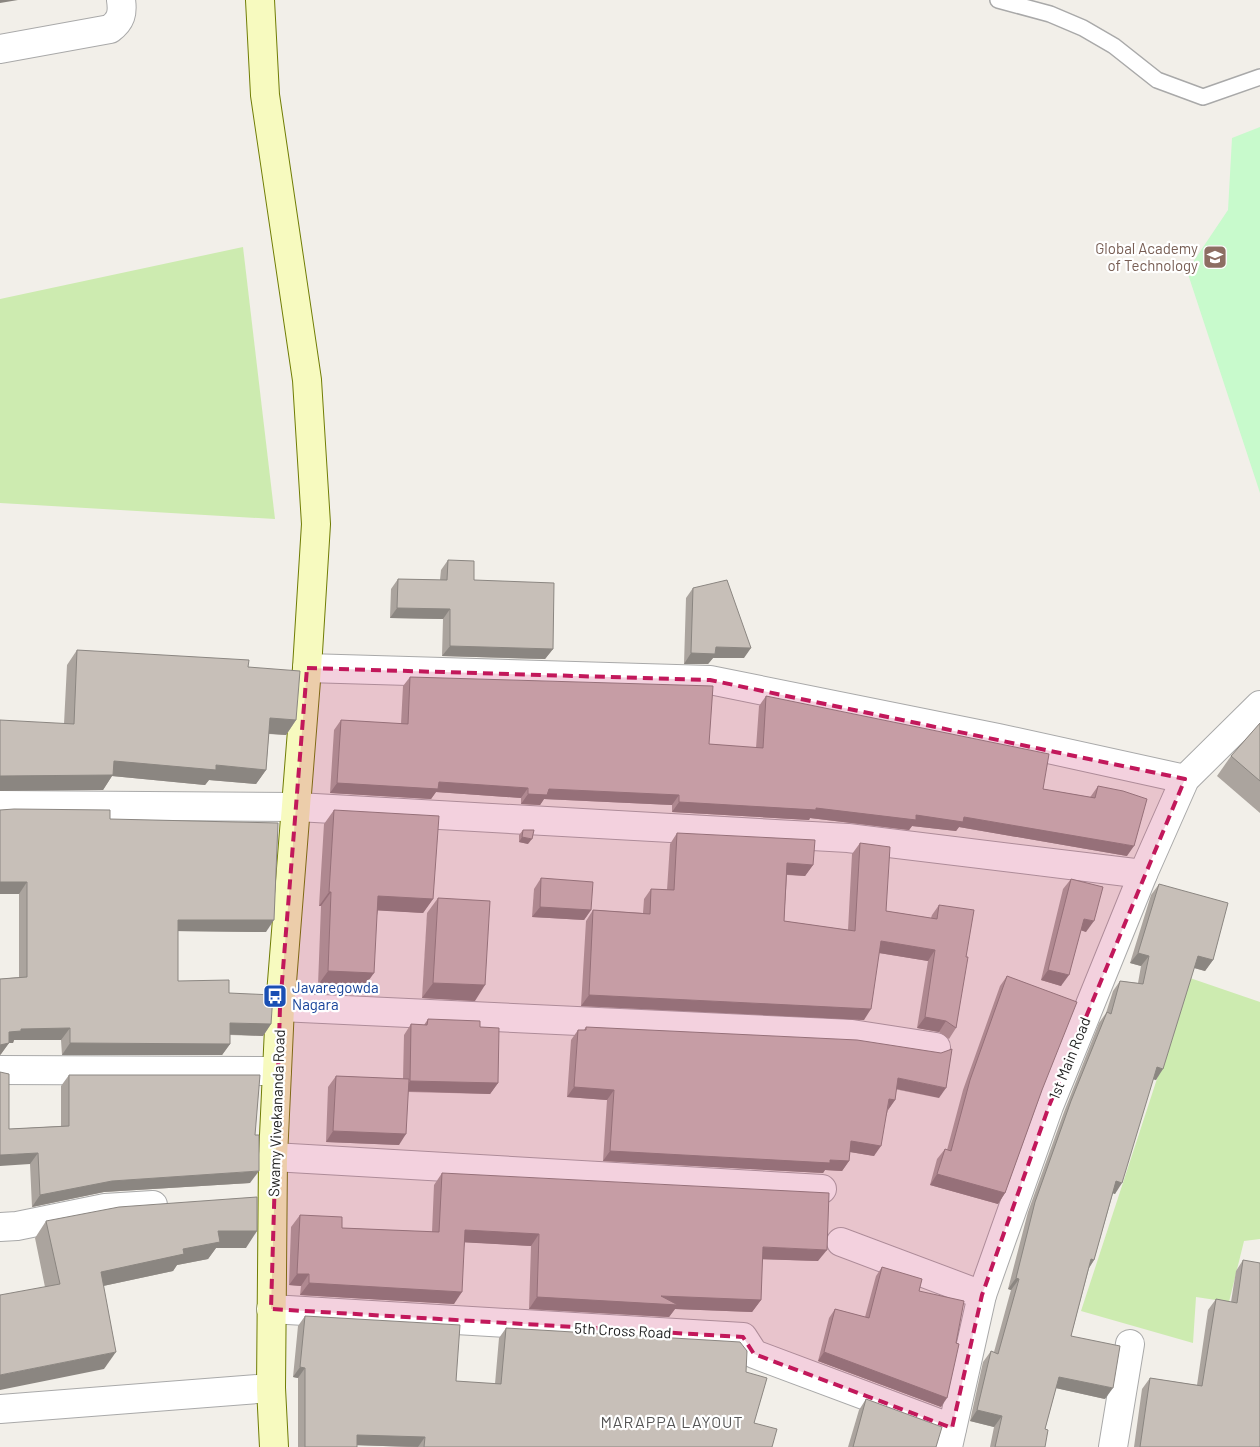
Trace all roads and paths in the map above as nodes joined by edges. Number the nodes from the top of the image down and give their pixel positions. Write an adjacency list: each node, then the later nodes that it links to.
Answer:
1 (121, 0): 4 (street)
2 (260, 0): 6 (street, Swamy Vivekananda Road)
3 (998, 0): 5 (lane)
4 (0, 49)
5 (1260, 77)
6 (307, 668): 8 (street); 10 (street, Swamy Vivekananda Road)
7 (1260, 705): 8 (street, 1st Main Road)
8 (1185, 779): 11 (street, 1st Main Road)
9 (0, 805): 10 (street)
10 (297, 807): 11 (street); 12 (street, Swamy Vivekananda Road)
11 (1143, 874): 21 (street, 1st Main Road)
12 (280, 1007): 13 (street); 15 (street, Swamy Vivekananda Road)
13 (936, 1047)
14 (0, 1070): 15 (street)
15 (277, 1071): 16 (street, Swamy Vivekananda Road)
16 (273, 1157): 17 (street); 22 (street, Swamy Vivekananda Road)
17 (822, 1189)
18 (174, 1203): 19 (street)
19 (0, 1227)
20 (841, 1242): 21 (street)
21 (982, 1295): 26 (street, 1st Main Road)
22 (272, 1309): 24 (street, Swamy Vivekananda Road); 26 (street, 5th Cross Road)
23 (1130, 1344): 28 (street)
24 (271, 1388): 25 (street); 27 (street, Swamy Vivekananda Road)
25 (0, 1410)
26 (950, 1438)
27 (274, 1447)
28 (1113, 1447)

